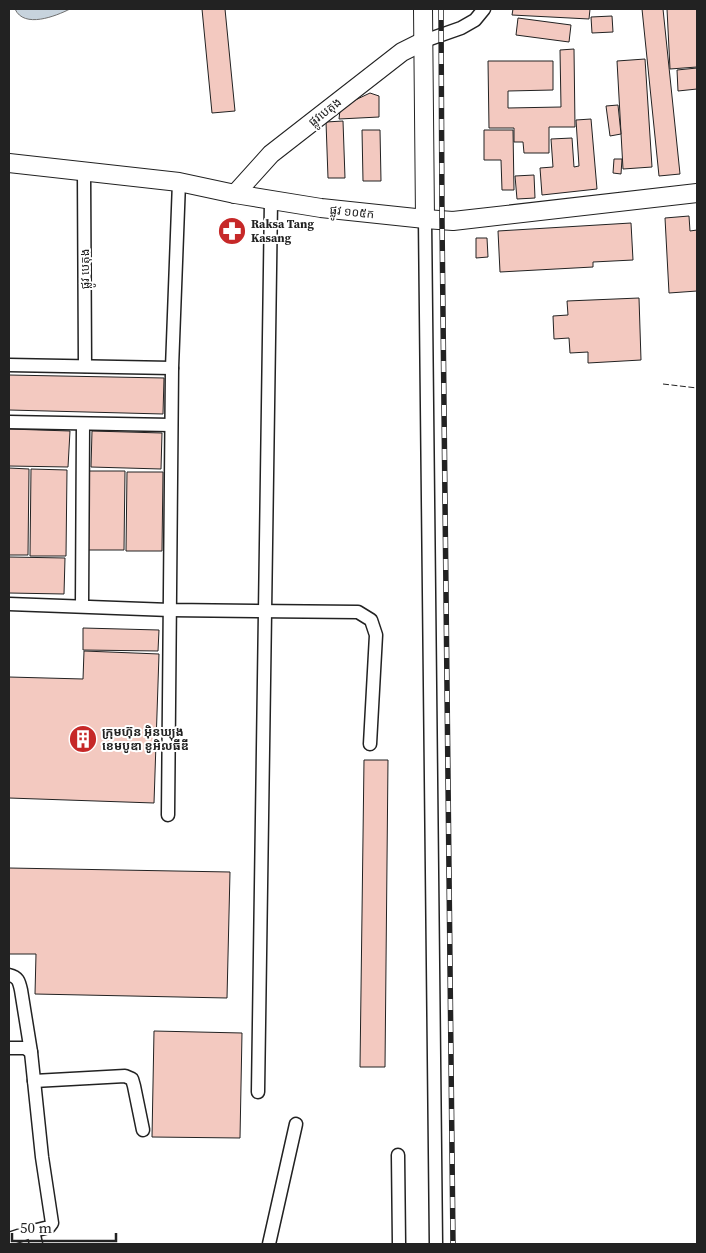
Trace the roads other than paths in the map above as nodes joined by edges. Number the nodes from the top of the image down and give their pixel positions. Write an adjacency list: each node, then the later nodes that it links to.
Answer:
1 (423, 9): 3 (main road)
2 (484, 9): 3 (street)
3 (424, 41): 8 (main road, ផ្លូវបេតុង); 10 (main road)
4 (9, 163): 5 (main road, ផ្លូវ ១០៥ក)
5 (84, 172): 6 (main road, ផ្លូវ ១០៥ក); 12 (street, ផ្លូវ បេតុង)
6 (179, 182): 8 (main road, ផ្លូវ ១០៥ក); 13 (street)
7 (697, 193): 10 (main road, ផ្លូវ ១០៥ក)
8 (235, 194): 9 (main road, ផ្លូវ ១០៥ក)
9 (271, 201): 10 (main road, ផ្លូវ ១០៥ក); 20 (street)
10 (425, 219): 36 (street)
11 (9, 365): 12 (street)
12 (85, 366): 13 (street)
13 (172, 368): 16 (street)
14 (9, 422): 15 (street)
15 (83, 424): 16 (street); 18 (street)
16 (171, 425): 19 (street)
17 (9, 604): 18 (street)
18 (82, 606): 19 (street)
19 (170, 610): 20 (street); 22 (street)
20 (266, 610): 21 (street); 27 (street)
21 (370, 744)
22 (168, 815)
23 (9, 975): 25 (street)
24 (9, 1048): 25 (street)
25 (31, 1052): 26 (street)
26 (34, 1081): 29 (street); 31 (street)
27 (258, 1092)
28 (296, 1124): 34 (street)
29 (143, 1130)
30 (398, 1155): 35 (street)
31 (33, 1231): 32 (street); 33 (street)
32 (9, 1239)
33 (36, 1244)
34 (269, 1244)
35 (399, 1244)
36 (436, 1244)

